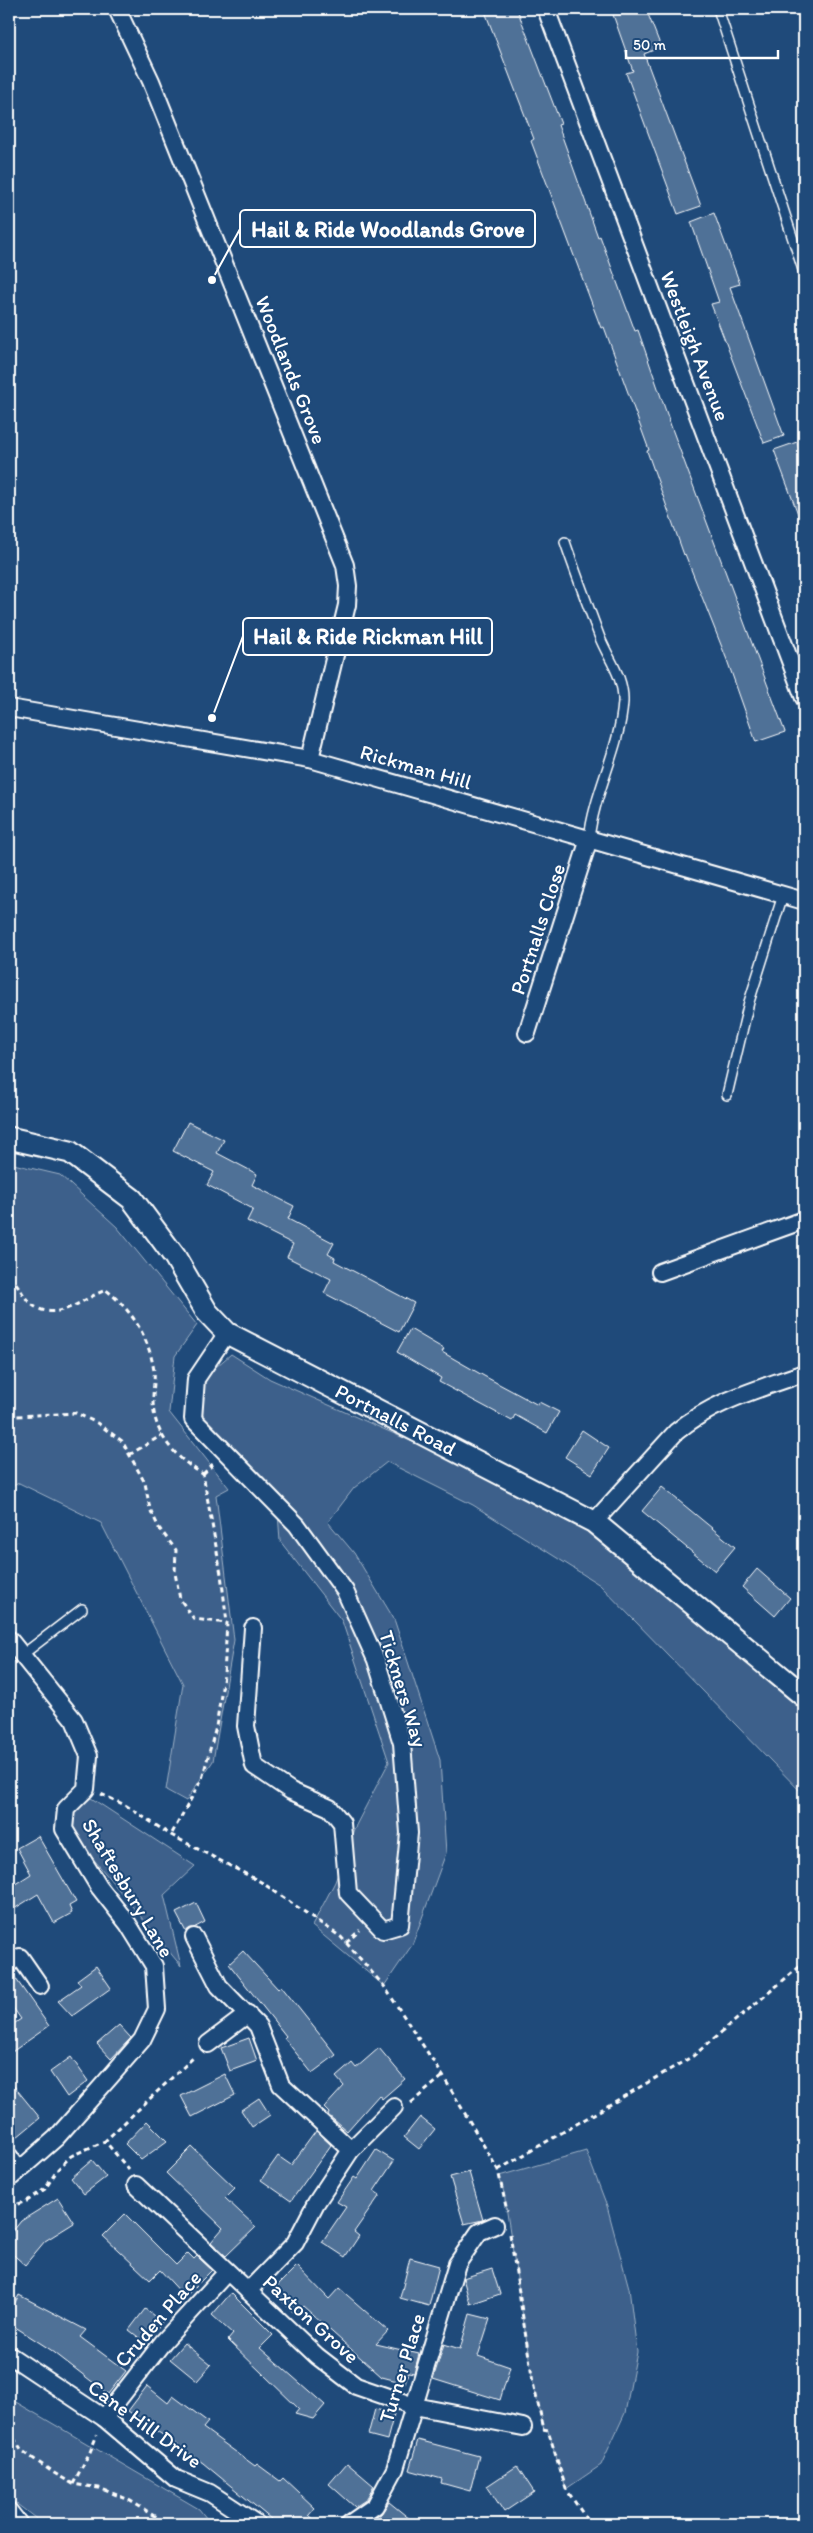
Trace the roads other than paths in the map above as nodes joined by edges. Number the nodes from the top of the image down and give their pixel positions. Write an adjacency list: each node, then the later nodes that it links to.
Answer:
1 (117, 9): 8 (street, Woodlands Grove)
2 (546, 9): 6 (street, Westleigh Avenue)
3 (718, 9): 4 (lane)
4 (804, 273)
5 (565, 542): 9 (lane)
6 (804, 698)
7 (9, 708): 8 (street, Rickman Hill)
8 (310, 759): 9 (street, Rickman Hill)
9 (589, 839): 10 (street, Rickman Hill); 12 (street, Portnalls Close)
10 (782, 894): 11 (street, Rickman Hill); 13 (lane)
11 (804, 901)
12 (527, 1033)
13 (727, 1094)
14 (9, 1138): 17 (street, Portnalls Road)
15 (804, 1220): 16 (street)
16 (660, 1272)
17 (227, 1332): 19 (street, Portnalls Road); 21 (street, Tickners Way)
18 (804, 1373): 19 (street)
19 (594, 1522): 24 (street, Portnalls Road)
20 (82, 1609): 23 (lane)
21 (253, 1628)
22 (9, 1639): 23 (street, Shaftesbury Lane)
23 (22, 1655): 32 (street, Shaftesbury Lane)
24 (804, 1694)
25 (194, 1937): 28 (street)
26 (9, 1964): 27 (street)
27 (40, 1986)
28 (248, 2014): 29 (street); 31 (street)
29 (208, 2044)
30 (394, 2107): 31 (street)
31 (351, 2150): 36 (street)
32 (12, 2168)
33 (136, 2185): 35 (street, Paxton Grove)
34 (504, 2223): 38 (street, Turner Place)
35 (227, 2272): 36 (street, Paxton Grove); 39 (street, Cruden Place)
36 (248, 2291): 38 (street, Paxton Grove)
37 (9, 2355): 39 (street, Cane Hill Drive)
38 (414, 2406): 40 (street, Paxton Grove); 44 (street, Turner Place)
39 (104, 2418): 43 (street, Cane Hill Drive)
40 (523, 2427)
41 (9, 2510): 42 (street)
42 (19, 2524)
43 (257, 2524)
44 (349, 2524)

